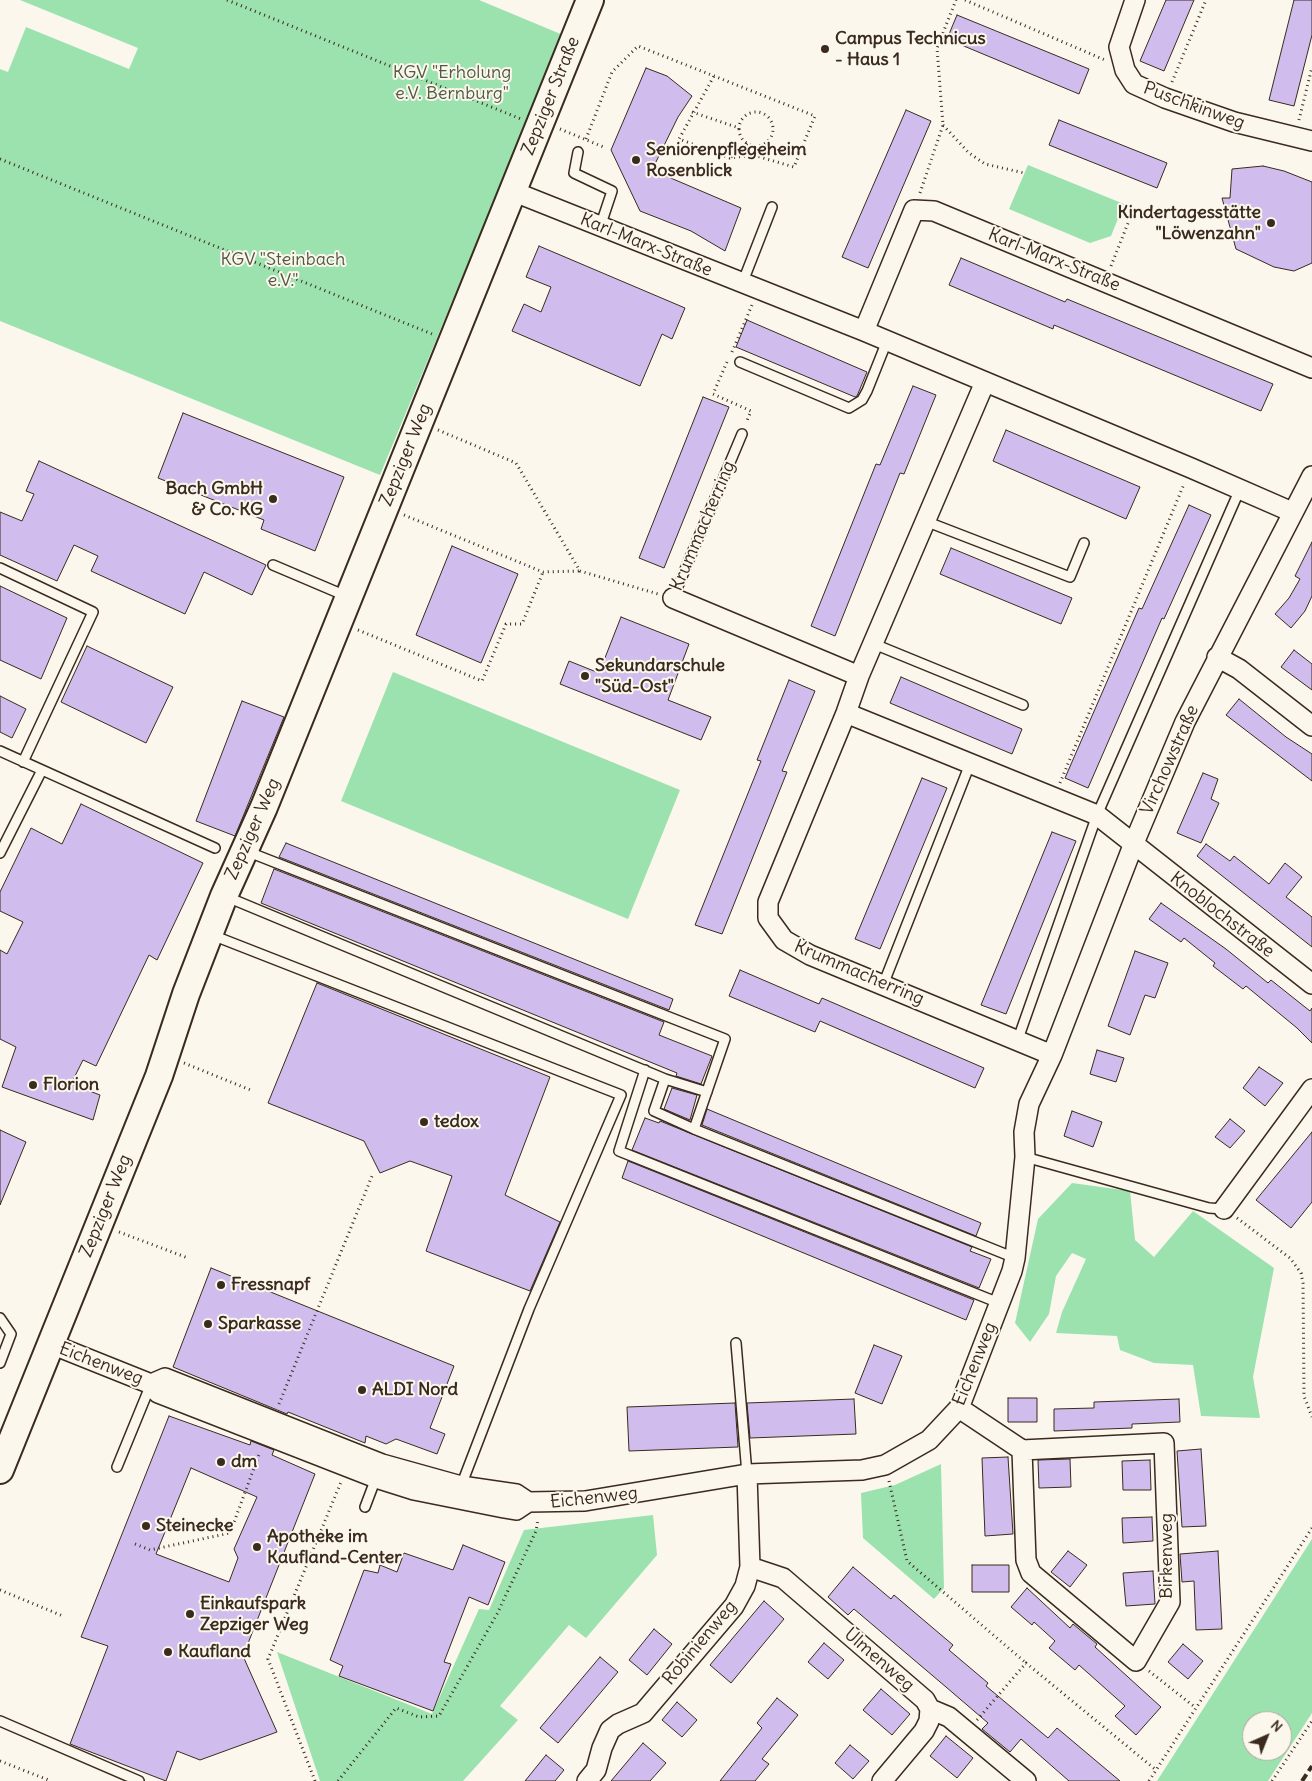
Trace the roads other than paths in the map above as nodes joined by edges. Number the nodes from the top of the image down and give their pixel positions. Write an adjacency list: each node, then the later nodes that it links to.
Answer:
1 (590, 0): 5 (street, Zepziger Straße)
2 (1135, 0): 3 (street, Puschkinweg)
3 (1304, 140)
4 (578, 152): 7 (lane)
5 (512, 191): 7 (street, Karl-Marx-Straße); 22 (street, Zepziger Weg)
6 (772, 207): 8 (lane)
7 (600, 226): 8 (street, Karl-Marx-Straße)
8 (742, 284): 9 (street, Karl-Marx-Straße)
9 (864, 331): 10 (street, Karl-Marx-Straße); 12 (street, Karl-Marx-Straße)
10 (887, 341): 11 (lane); 13 (street, Karl-Marx-Straße)
11 (740, 362)
12 (1312, 368)
13 (984, 382): 16 (street, Karl-Marx-Straße); 18 (street, Krummacherring)
14 (742, 434): 23 (lane, Krummacherring)
15 (1312, 476): 17 (street, Virchowstraße)
16 (1240, 489): 17 (street, Karl-Marx-Straße); 34 (lane)
17 (1292, 512): 25 (street, Virchowstraße)
18 (925, 521): 19 (lane); 24 (street, Krummacherring)
19 (1084, 544)
20 (273, 565): 22 (lane)
21 (0, 568): 31 (lane)
22 (349, 598): 37 (street, Zepziger Weg)
23 (673, 598): 26 (street, Krummacherring)
24 (874, 644): 26 (street, Krummacherring); 27 (lane)
25 (1218, 657): 29 (street); 35 (street, Virchowstraße)
26 (859, 676): 28 (street, Krummacherring)
27 (1023, 706)
28 (846, 713): 32 (street); 41 (street, Krummacherring)
29 (1312, 726)
30 (0, 751): 31 (lane)
31 (23, 762): 33 (lane)
32 (970, 764): 34 (street); 41 (lane)
33 (42, 770): 36 (lane); 38 (lane)
34 (1097, 816): 35 (street); 43 (lane)
35 (1134, 843): 42 (street, Knoblochstraße); 44 (street, Virchowstraße)
36 (214, 848)
37 (243, 850): 39 (street, Zepziger Weg); 48 (lane)
38 (0, 852)
39 (224, 896): 40 (street, Zepziger Weg); 45 (lane)
40 (210, 934): 55 (street, Zepziger Weg); 66 (lane)
41 (883, 984): 43 (street, Krummacherring)
42 (1312, 984)
43 (1018, 1039): 44 (street, Krummacherring)
44 (1052, 1055): 50 (street, Eichenweg)
45 (645, 1070): 46 (lane); 53 (lane)
46 (665, 1079): 48 (lane); 49 (lane)
47 (1312, 1089): 51 (street)
48 (707, 1092): 49 (lane)
49 (694, 1129): 52 (lane)
50 (1025, 1157): 51 (lane); 52 (street, Eichenweg)
51 (1224, 1209)
52 (1015, 1258): 53 (street, Eichenweg)
53 (999, 1303): 59 (street, Eichenweg)
54 (0, 1318): 57 (lane)
55 (51, 1344): 58 (street, Eichenweg); 63 (street, Zepziger Weg)
56 (736, 1344): 64 (lane)
57 (0, 1363)
58 (152, 1384): 60 (street, Eichenweg); 62 (lane)
59 (959, 1408): 61 (street); 64 (street, Eichenweg)
60 (269, 1428): 65 (street, Eichenweg); 66 (street, Eichenweg)
61 (1022, 1450): 61 (street, Birkenweg)
62 (117, 1467)
63 (0, 1470)
64 (747, 1474): 66 (street, Eichenweg); 68 (street, Robinienweg)
65 (374, 1485): 66 (street, Eichenweg); 67 (lane)
66 (460, 1493)
67 (365, 1507)
68 (750, 1567): 69 (street, Ulmenweg); 72 (street, Robinienweg)
69 (930, 1709): 73 (street); 74 (street)
70 (0, 1721): 71 (lane)
71 (139, 1781)
72 (587, 1781)
73 (882, 1781)
74 (1026, 1781)

